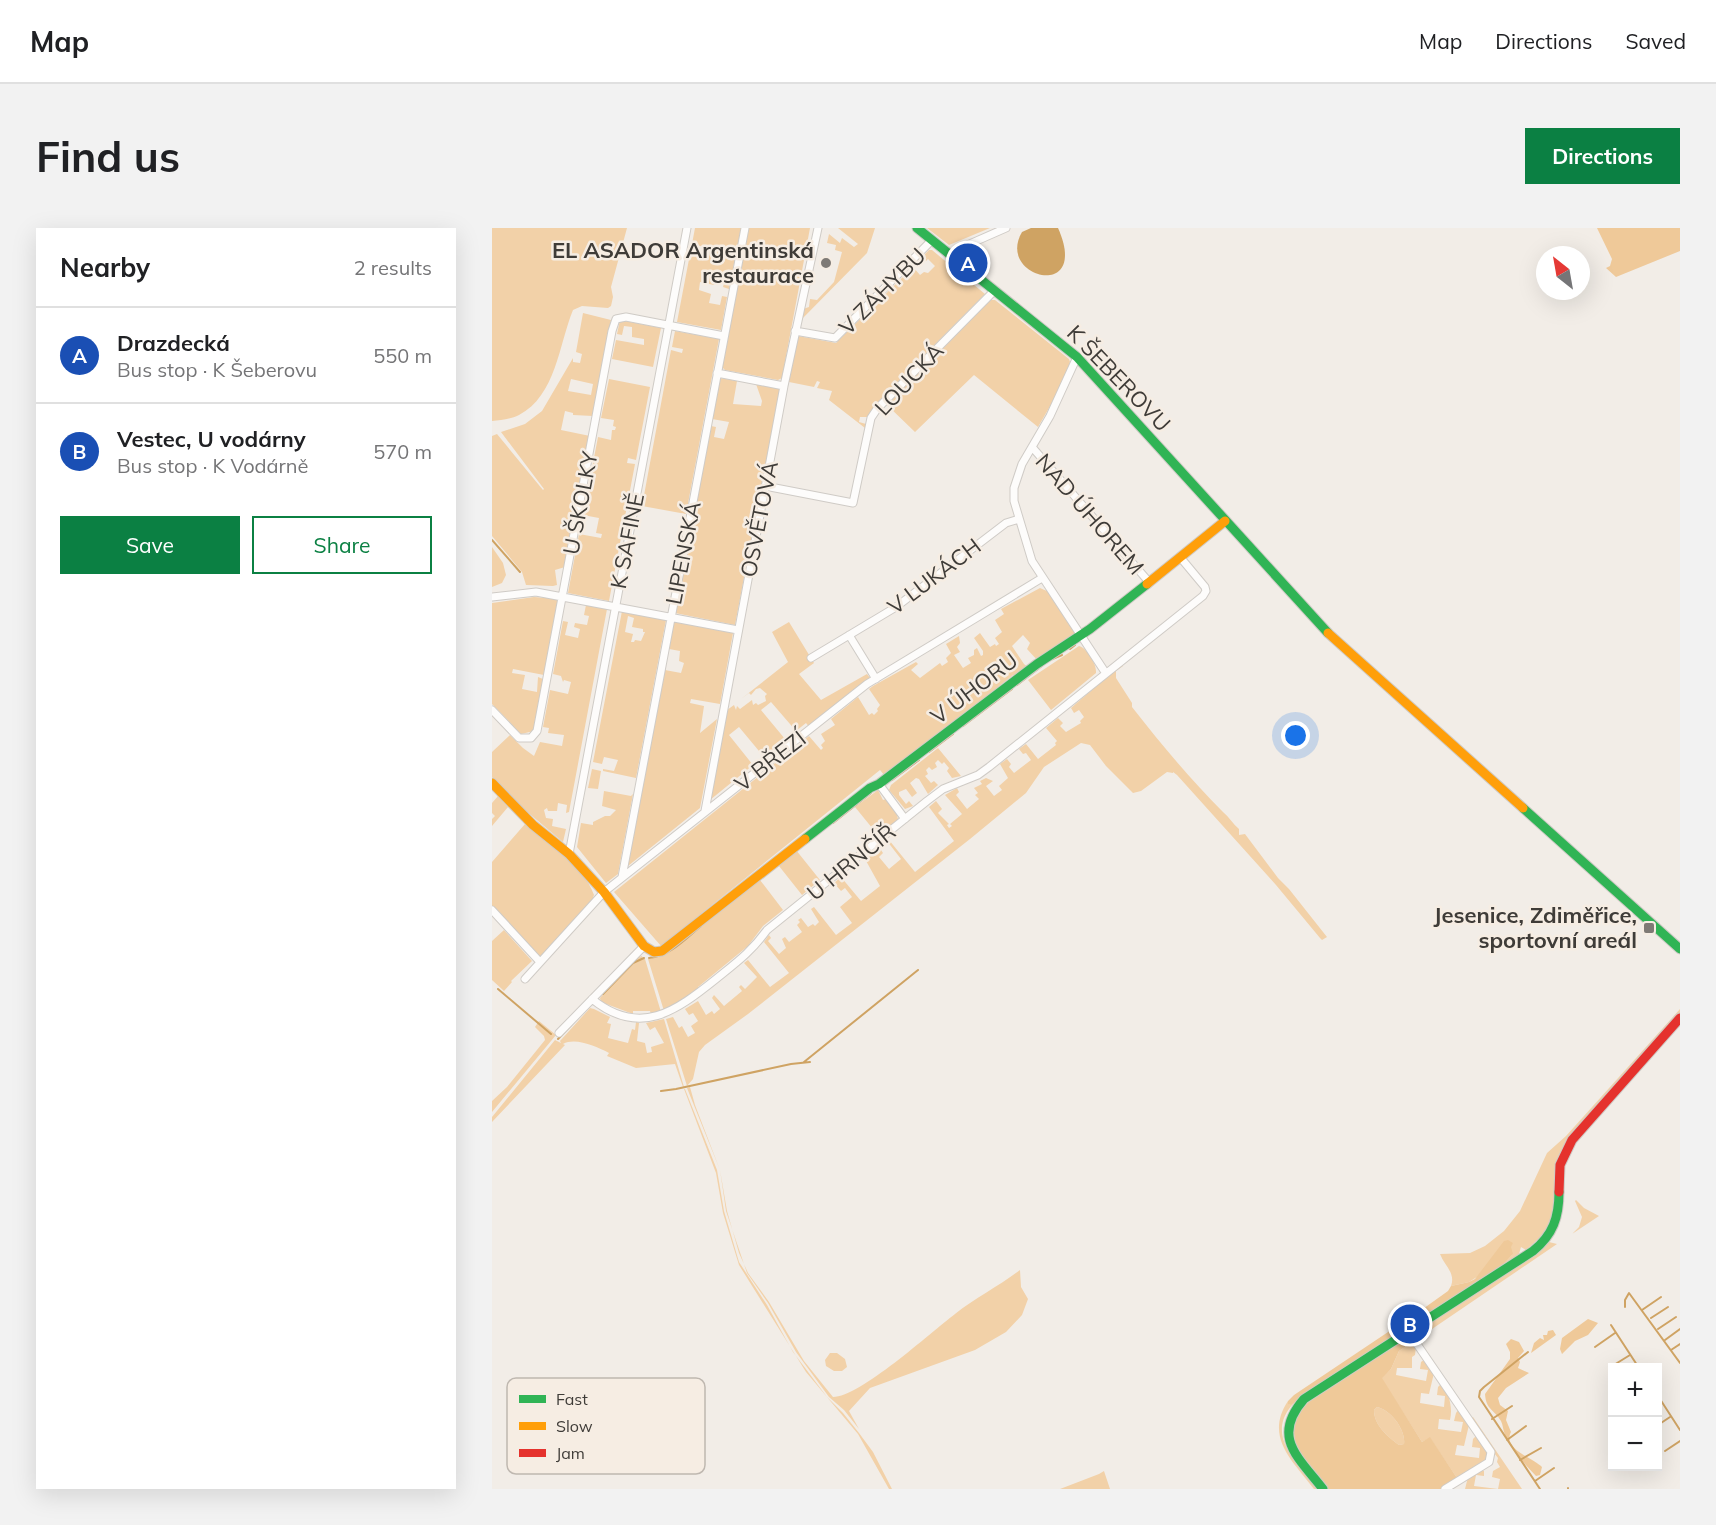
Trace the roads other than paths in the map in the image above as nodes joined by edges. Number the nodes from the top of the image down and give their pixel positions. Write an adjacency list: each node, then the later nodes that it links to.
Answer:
1 (687, 228): 9 (street, K SAFINĚ)
2 (745, 228): 11 (street, LIPENSKÁ)
3 (818, 228): 10 (street, OSVĚTOVÁ)
4 (917, 228): 6 (street, K ŠEBEROVU)
5 (1006, 228): 7 (street)
6 (932, 240): 7 (street, K ŠEBEROVU); 10 (street, V ZÁHYBU)
7 (952, 256): 8 (street, K ŠEBEROVU)
8 (995, 290): 12 (street, K ŠEBEROVU); 16 (street, LOUCKÁ)
9 (668, 326): 11 (street); 22 (street, U ŠKOLKY); 24 (street, K SAFINĚ)
10 (795, 331): 14 (street, OSVĚTOVÁ)
11 (724, 336): 13 (street, LIPENSKÁ)
12 (1077, 357): 15 (street); 18 (street, K ŠEBEROVU)
13 (717, 373): 14 (street); 25 (street, LIPENSKÁ)
14 (784, 386): 16 (street, OSVĚTOVÁ)
15 (1032, 447): 17 (street); 21 (street, NAD ÚHOREM)
16 (765, 486): 26 (street, OSVĚTOVÁ)
17 (1018, 519): 20 (street); 27 (street, V LUKÁCH)
18 (1225, 521): 19 (street, V ÚHORU); 42 (street, K ŠEBEROVU)
19 (1180, 557): 21 (street, V ÚHORU); 30 (street, U HRNČÍŘ)
20 (1042, 578): 28 (street); 31 (street, V BŘEZÍ)
21 (1149, 582): 28 (street, V ÚHORU)
22 (563, 595): 23 (street); 24 (street); 32 (street, U ŠKOLKY)
23 (492, 597)
24 (615, 606): 25 (street); 37 (street, K SAFINĚ)
25 (671, 616): 26 (street); 38 (street, LIPENSKÁ)
26 (738, 630): 35 (street, OSVĚTOVÁ)
27 (849, 635): 29 (street, V LUKÁCH); 31 (street)
28 (1081, 635): 30 (street); 34 (street, V ÚHORU)
29 (812, 658)
30 (1106, 672): 36 (street, U HRNČÍŘ)
31 (876, 679): 35 (street, V BŘEZÍ)
32 (492, 710)
33 (492, 783): 37 (street)
34 (879, 784): 36 (street); 41 (street, V ÚHORU)
35 (705, 812): 38 (street, V BŘEZÍ)
36 (905, 819): 45 (street, U HRNČÍŘ)
37 (568, 854): 39 (street)
38 (622, 877): 39 (street, V BŘEZÍ)
39 (604, 892): 41 (street); 43 (street, V BŘEZÍ)
40 (492, 910): 43 (street)
41 (644, 946): 45 (street)
42 (1680, 950)
43 (540, 962): 44 (street, V BŘEZÍ)
44 (525, 979)
45 (592, 999): 47 (street)
46 (1680, 1018): 48 (street)
47 (560, 1033)
48 (1408, 1331): 49 (street); 50 (street)
49 (1323, 1489)
50 (1445, 1489)

